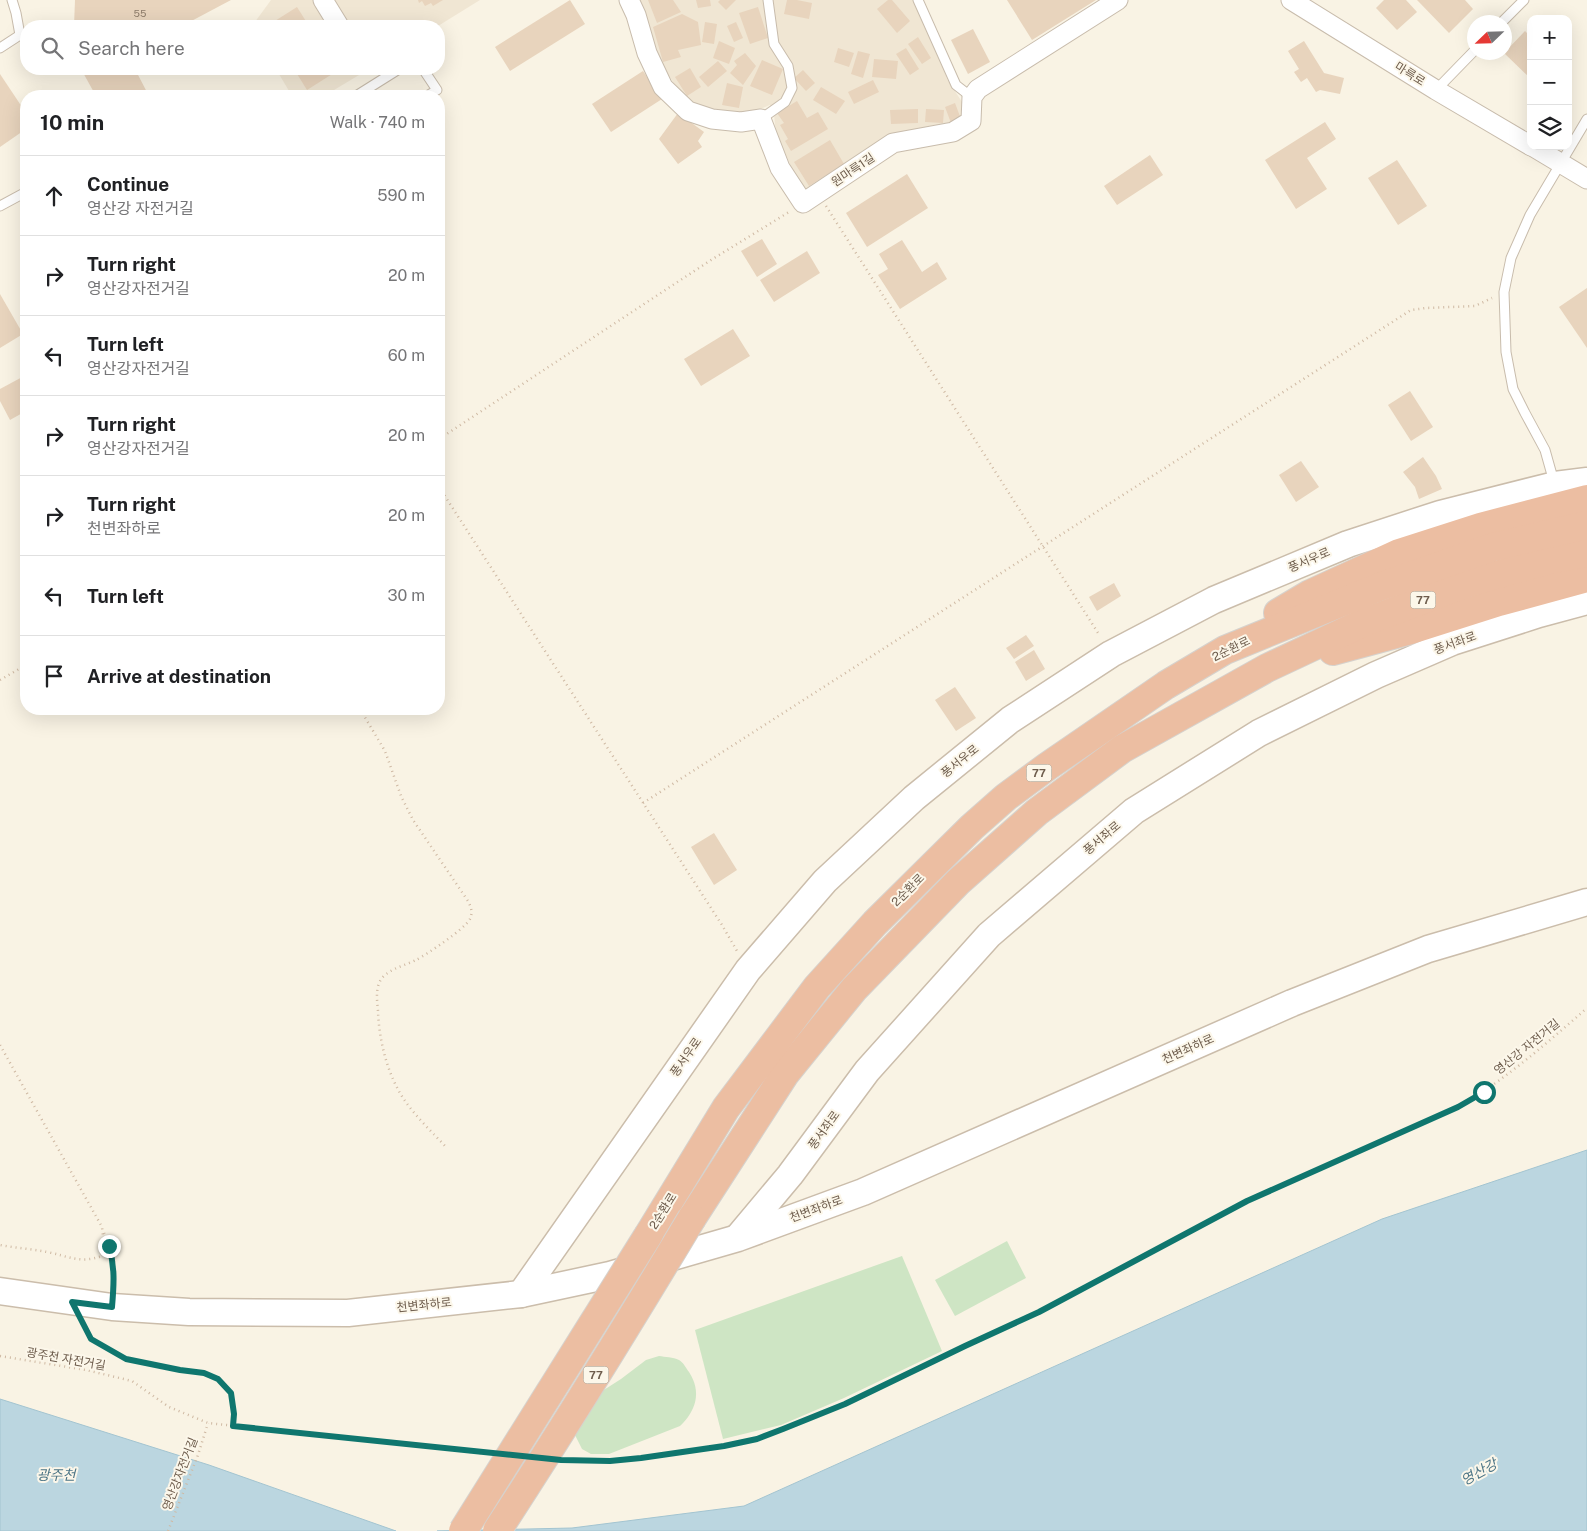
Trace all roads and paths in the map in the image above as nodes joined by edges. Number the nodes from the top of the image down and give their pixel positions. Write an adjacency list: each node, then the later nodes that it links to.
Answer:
1 (12, 0): 11 (lane)
2 (323, 0): 10 (street)
3 (629, 0): 19 (street)
4 (768, 0): 19 (lane)
5 (918, 0): 18 (lane)
6 (1118, 0): 18 (street)
7 (1291, 0): 17 (street, 마륵로)
8 (1524, 0): 9 (lane)
9 (1509, 15)
10 (335, 20)
11 (0, 48)
12 (1467, 58): 17 (lane)
13 (389, 75): 15 (lane)
14 (427, 75): 16 (lane)
15 (366, 90)
16 (437, 90)
17 (1436, 90): 21 (street, 마륵로)
18 (972, 97): 26 (street, 원마륵1길)
19 (761, 119): 26 (street)
20 (1587, 119): 23 (lane)
21 (1527, 144)
22 (1538, 150): 23 (street, 마륵로)
23 (1560, 163): 24 (street, 마륵로); 28 (lane)
24 (1587, 180)
25 (20, 195): 27 (lane)
26 (810, 198): 29 (path); 35 (path)
27 (0, 206)
28 (1504, 292): 31 (lane); 35 (path)
29 (445, 435)
30 (1587, 481): 31 (street, 풍서우로)
31 (1555, 485): 40 (street, 풍서우로)
32 (445, 496): 45 (path)
33 (1587, 499): 39 (highway)
34 (1587, 524): 39 (highway, 2순환로 / 77)
35 (1043, 547): 40 (path); 45 (path)
36 (1587, 553): 42 (highway, 77)
37 (1587, 578): 42 (highway)
38 (1587, 601): 52 (street, 풍서좌로)
39 (1225, 650): 64 (highway, 2순환로 / 77, bridge)
40 (1111, 654): 47 (street, 풍서우로)
41 (20, 668): 43 (path)
42 (1266, 668): 65 (highway, 77, bridge)
43 (0, 680)
44 (363, 715): 50 (path)
45 (643, 803): 47 (path)
46 (1587, 902): 52 (street, 천변좌하로)
47 (748, 970): 55 (street, 풍서우로)
48 (1587, 1008): 62 (path, 영산강 자전거길)
49 (0, 1045): 51 (path)
50 (446, 1147)
51 (102, 1227): 53 (path); 57 (path)
52 (738, 1238): 55 (street, 천변좌하로)
53 (0, 1245)
54 (0, 1291): 56 (street, 천변좌하로)
55 (521, 1294): 57 (street, 천변좌하로)
56 (72, 1302): 57 (street, 천변좌하로); 60 (path)
57 (112, 1307)
58 (0, 1356): 59 (path, 광주천 자전거길)
59 (208, 1423): 60 (path); 63 (path, 영산강자전거길)
60 (233, 1426): 61 (path)
61 (496, 1454)
62 (561, 1460)
63 (168, 1531)
64 (463, 1531)
65 (497, 1531)

